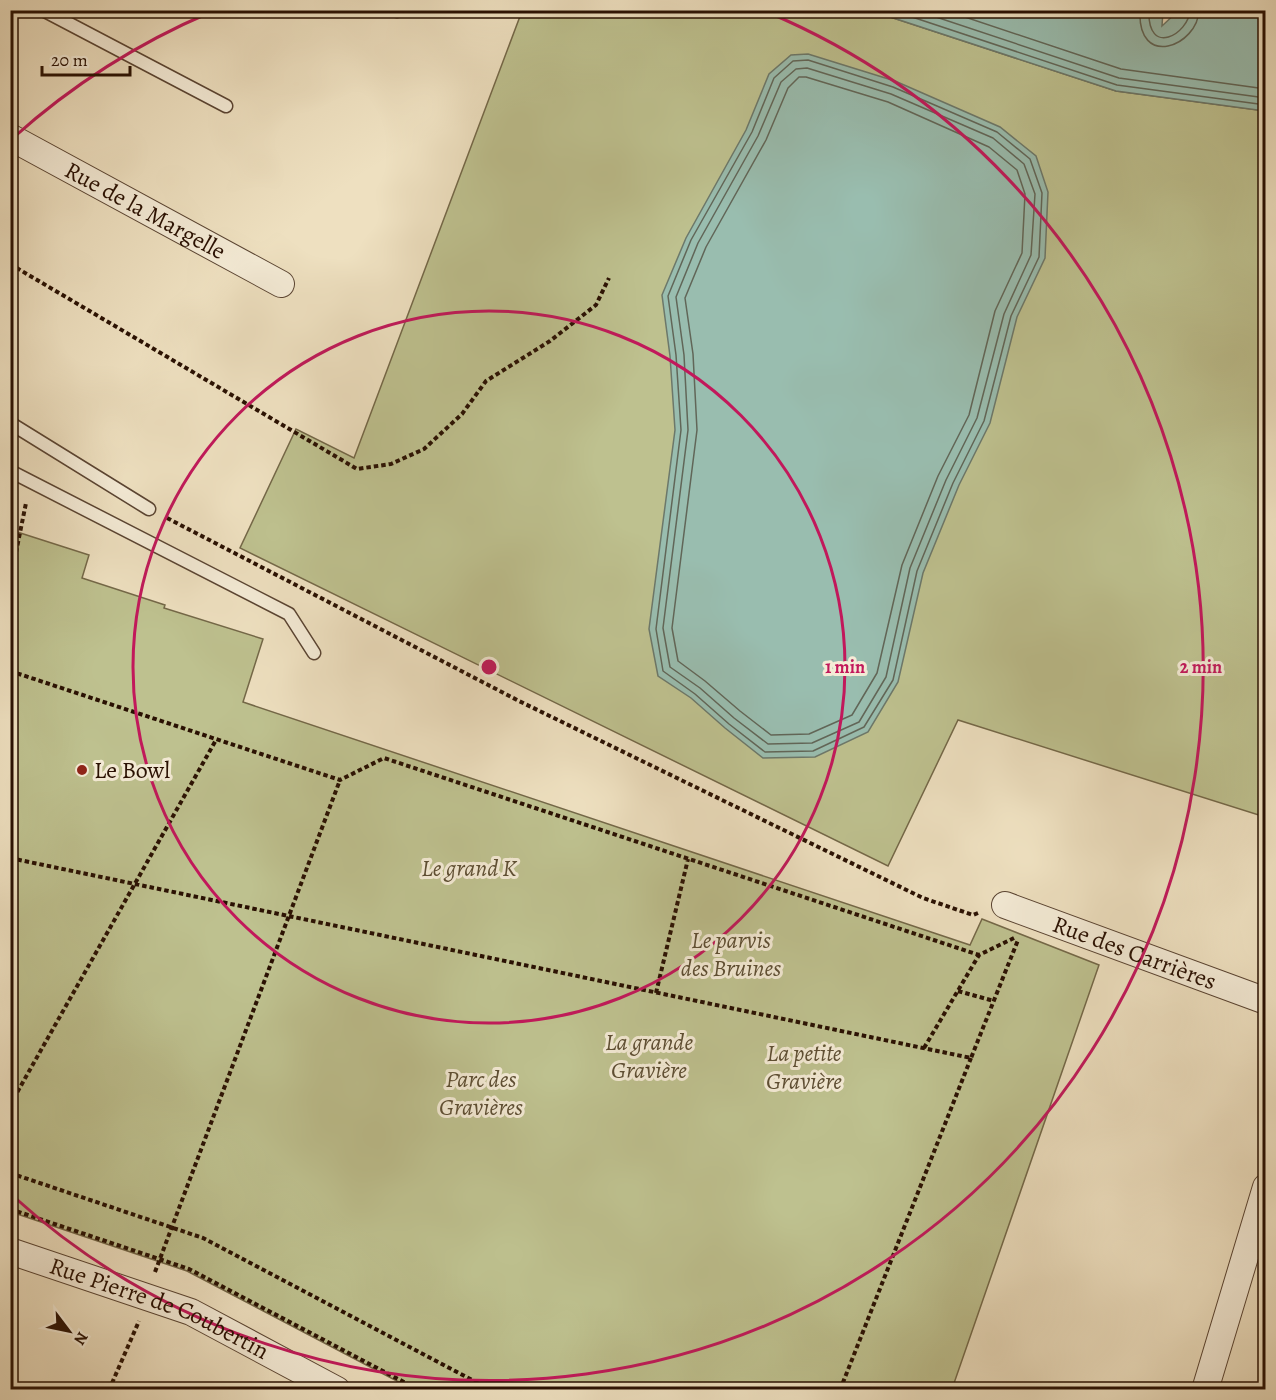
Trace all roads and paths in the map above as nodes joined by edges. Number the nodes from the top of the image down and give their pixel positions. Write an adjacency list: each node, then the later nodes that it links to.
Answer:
1 (43, 10): 2 (lane)
2 (226, 106)
3 (10, 137): 6 (street, Rue de la Margelle)
4 (10, 264): 5 (path)
5 (609, 278)
6 (281, 284)
7 (10, 423): 10 (lane)
8 (10, 471): 9 (lane)
9 (30, 482): 11 (path); 12 (lane)
10 (149, 509): 19 (path)
11 (10, 582)
12 (315, 653)
13 (10, 671): 14 (path)
14 (216, 740): 15 (path); 18 (path)
15 (340, 780): 17 (path); 20 (path)
16 (10, 858): 18 (path)
17 (688, 859): 21 (path); 23 (path)
18 (135, 884): 20 (path); 28 (path)
19 (1005, 905): 25 (street, Rue des Carrières)
20 (290, 916): 23 (path); 32 (path)
21 (979, 955): 22 (path); 24 (path)
22 (958, 991): 24 (path); 26 (path)
23 (656, 993): 26 (path)
24 (994, 1000): 27 (path)
25 (1266, 1001)
26 (924, 1048): 27 (path)
27 (971, 1058): 40 (path)
28 (10, 1105)
29 (10, 1173): 32 (path)
30 (1266, 1187): 41 (street)
31 (10, 1209): 34 (path)
32 (173, 1228): 34 (path); 39 (path)
33 (10, 1251): 35 (street, Rue Pierre de Coubertin)
34 (161, 1259): 35 (path); 38 (path)
35 (146, 1295): 36 (path); 37 (street, Rue Pierre de Coubertin)
36 (109, 1389)
37 (337, 1389)
38 (419, 1389)
39 (491, 1389)
40 (840, 1389)
41 (1205, 1389)

